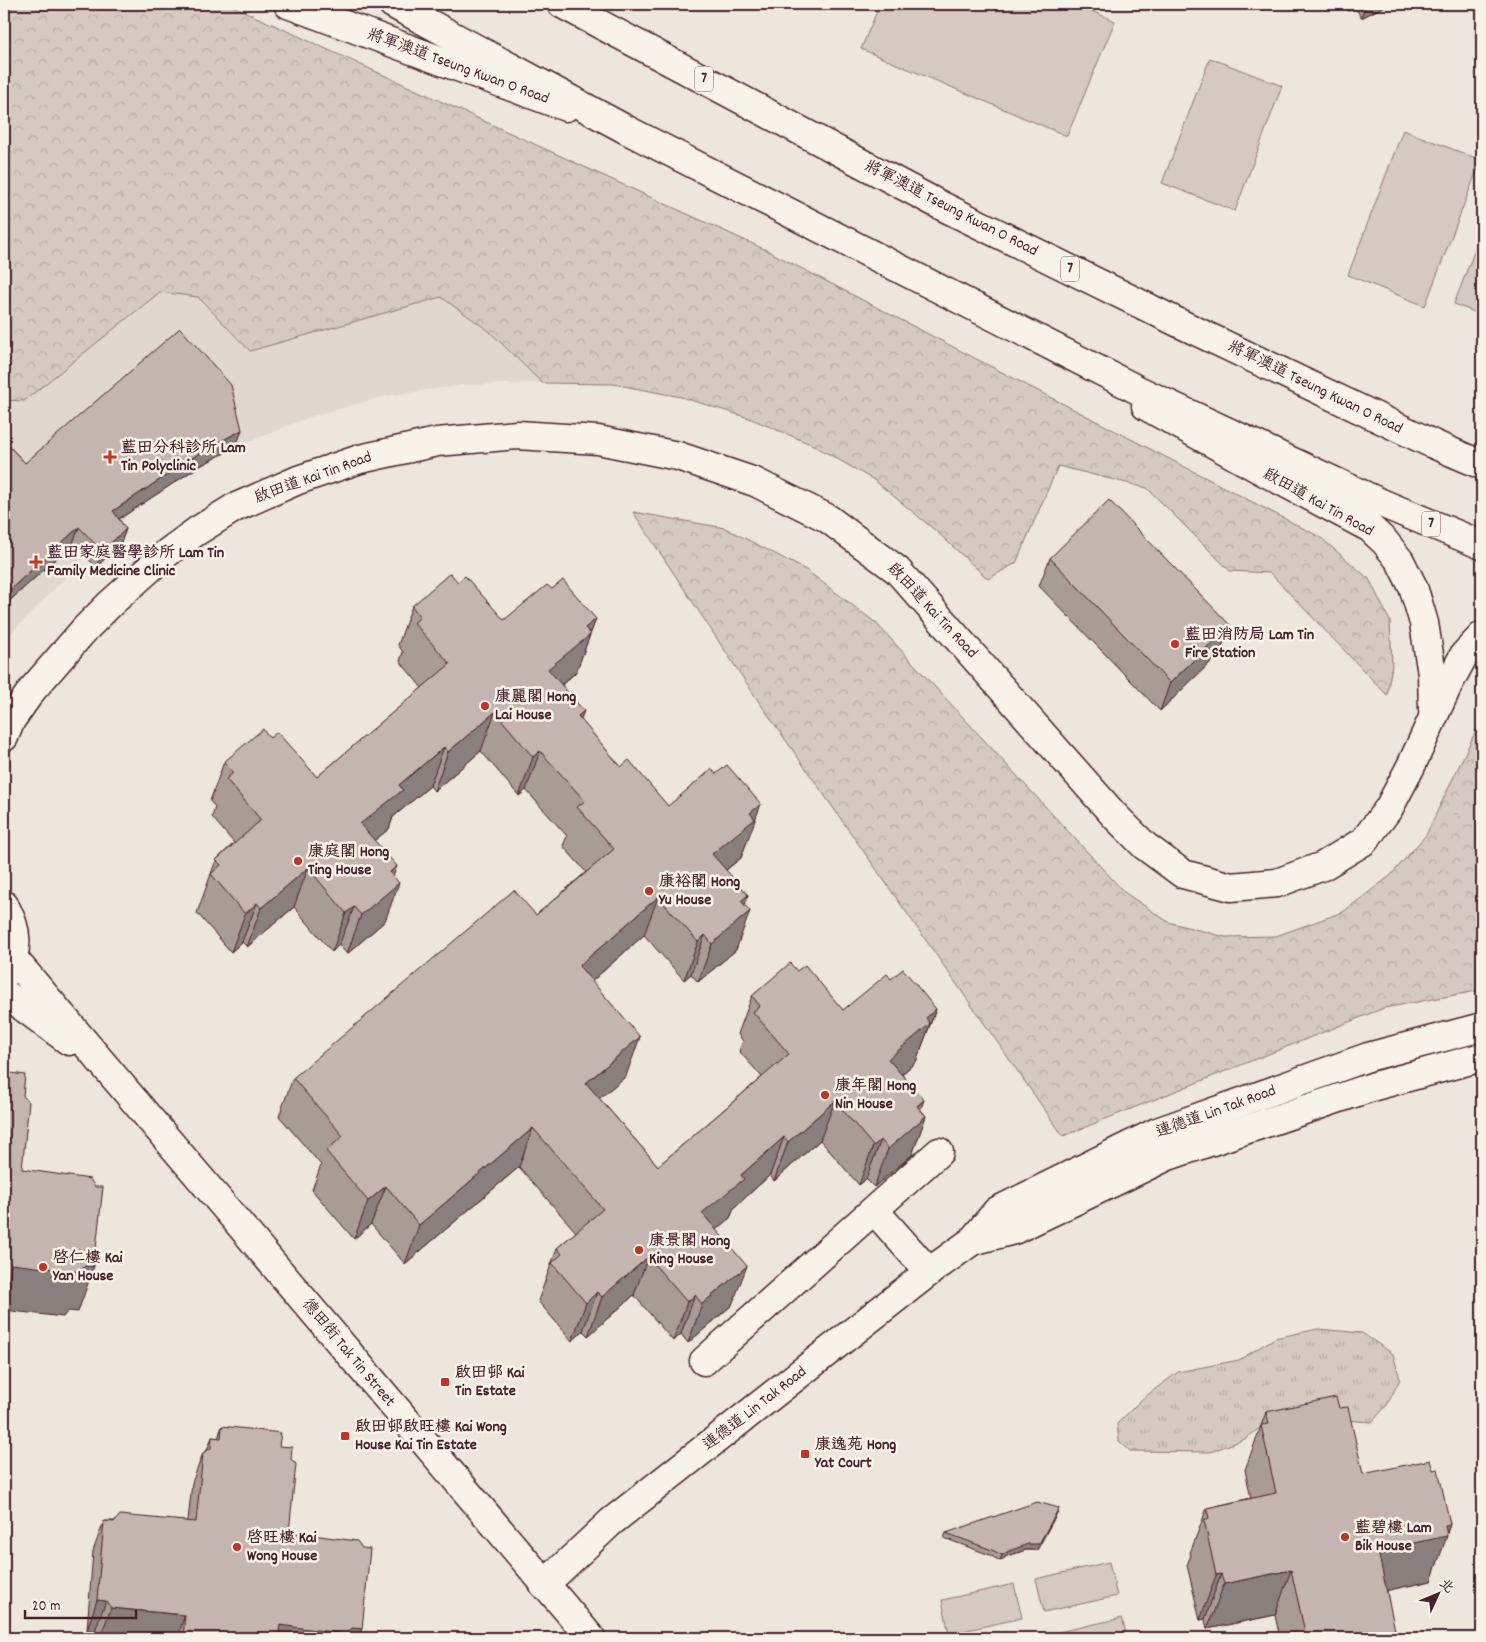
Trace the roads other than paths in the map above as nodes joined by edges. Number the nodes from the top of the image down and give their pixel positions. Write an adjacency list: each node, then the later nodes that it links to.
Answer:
1 (288, 4): 4 (main road, 將軍澳道 Tseung Kwan O Road)
2 (393, 4): 4 (main road, 將軍澳道 Tseung Kwan O Road / 7)
3 (562, 4): 6 (main road, 將軍澳道 Tseung Kwan O Road / 7)
4 (627, 130): 5 (main road, 將軍澳道 Tseung Kwan O Road / 7)
5 (1010, 326): 7 (main road, 將軍澳道 Tseung Kwan O Road / 7); 9 (main road, 啟田道 Kai Tin Road)
6 (1482, 465)
7 (1482, 545)
8 (1482, 636): 9 (main road, 啟田道 Kai Tin Road)
9 (1433, 719): 10 (main road, 啟田道 Kai Tin Road)
10 (4, 737)
11 (4, 905): 12 (main road)
12 (8, 967): 16 (main road, 德田街 Tak Tin Street)
13 (4, 993): 16 (main road, 德田街 Tak Tin Street)
14 (1482, 1027): 19 (main road, 連德道 Lin Tak Road)
15 (1482, 1057): 19 (main road, 連德道 Lin Tak Road)
16 (105, 1066): 22 (main road, 德田街 Tak Tin Street)
17 (939, 1152): 18 (main road)
18 (874, 1210): 20 (main road); 21 (main road)
19 (972, 1241): 20 (main road, 連德道 Lin Tak Road)
20 (929, 1272): 22 (main road, 連德道 Lin Tak Road)
21 (704, 1361)
22 (544, 1585): 23 (main road, 德田街 Tak Tin Street)
23 (591, 1638)

